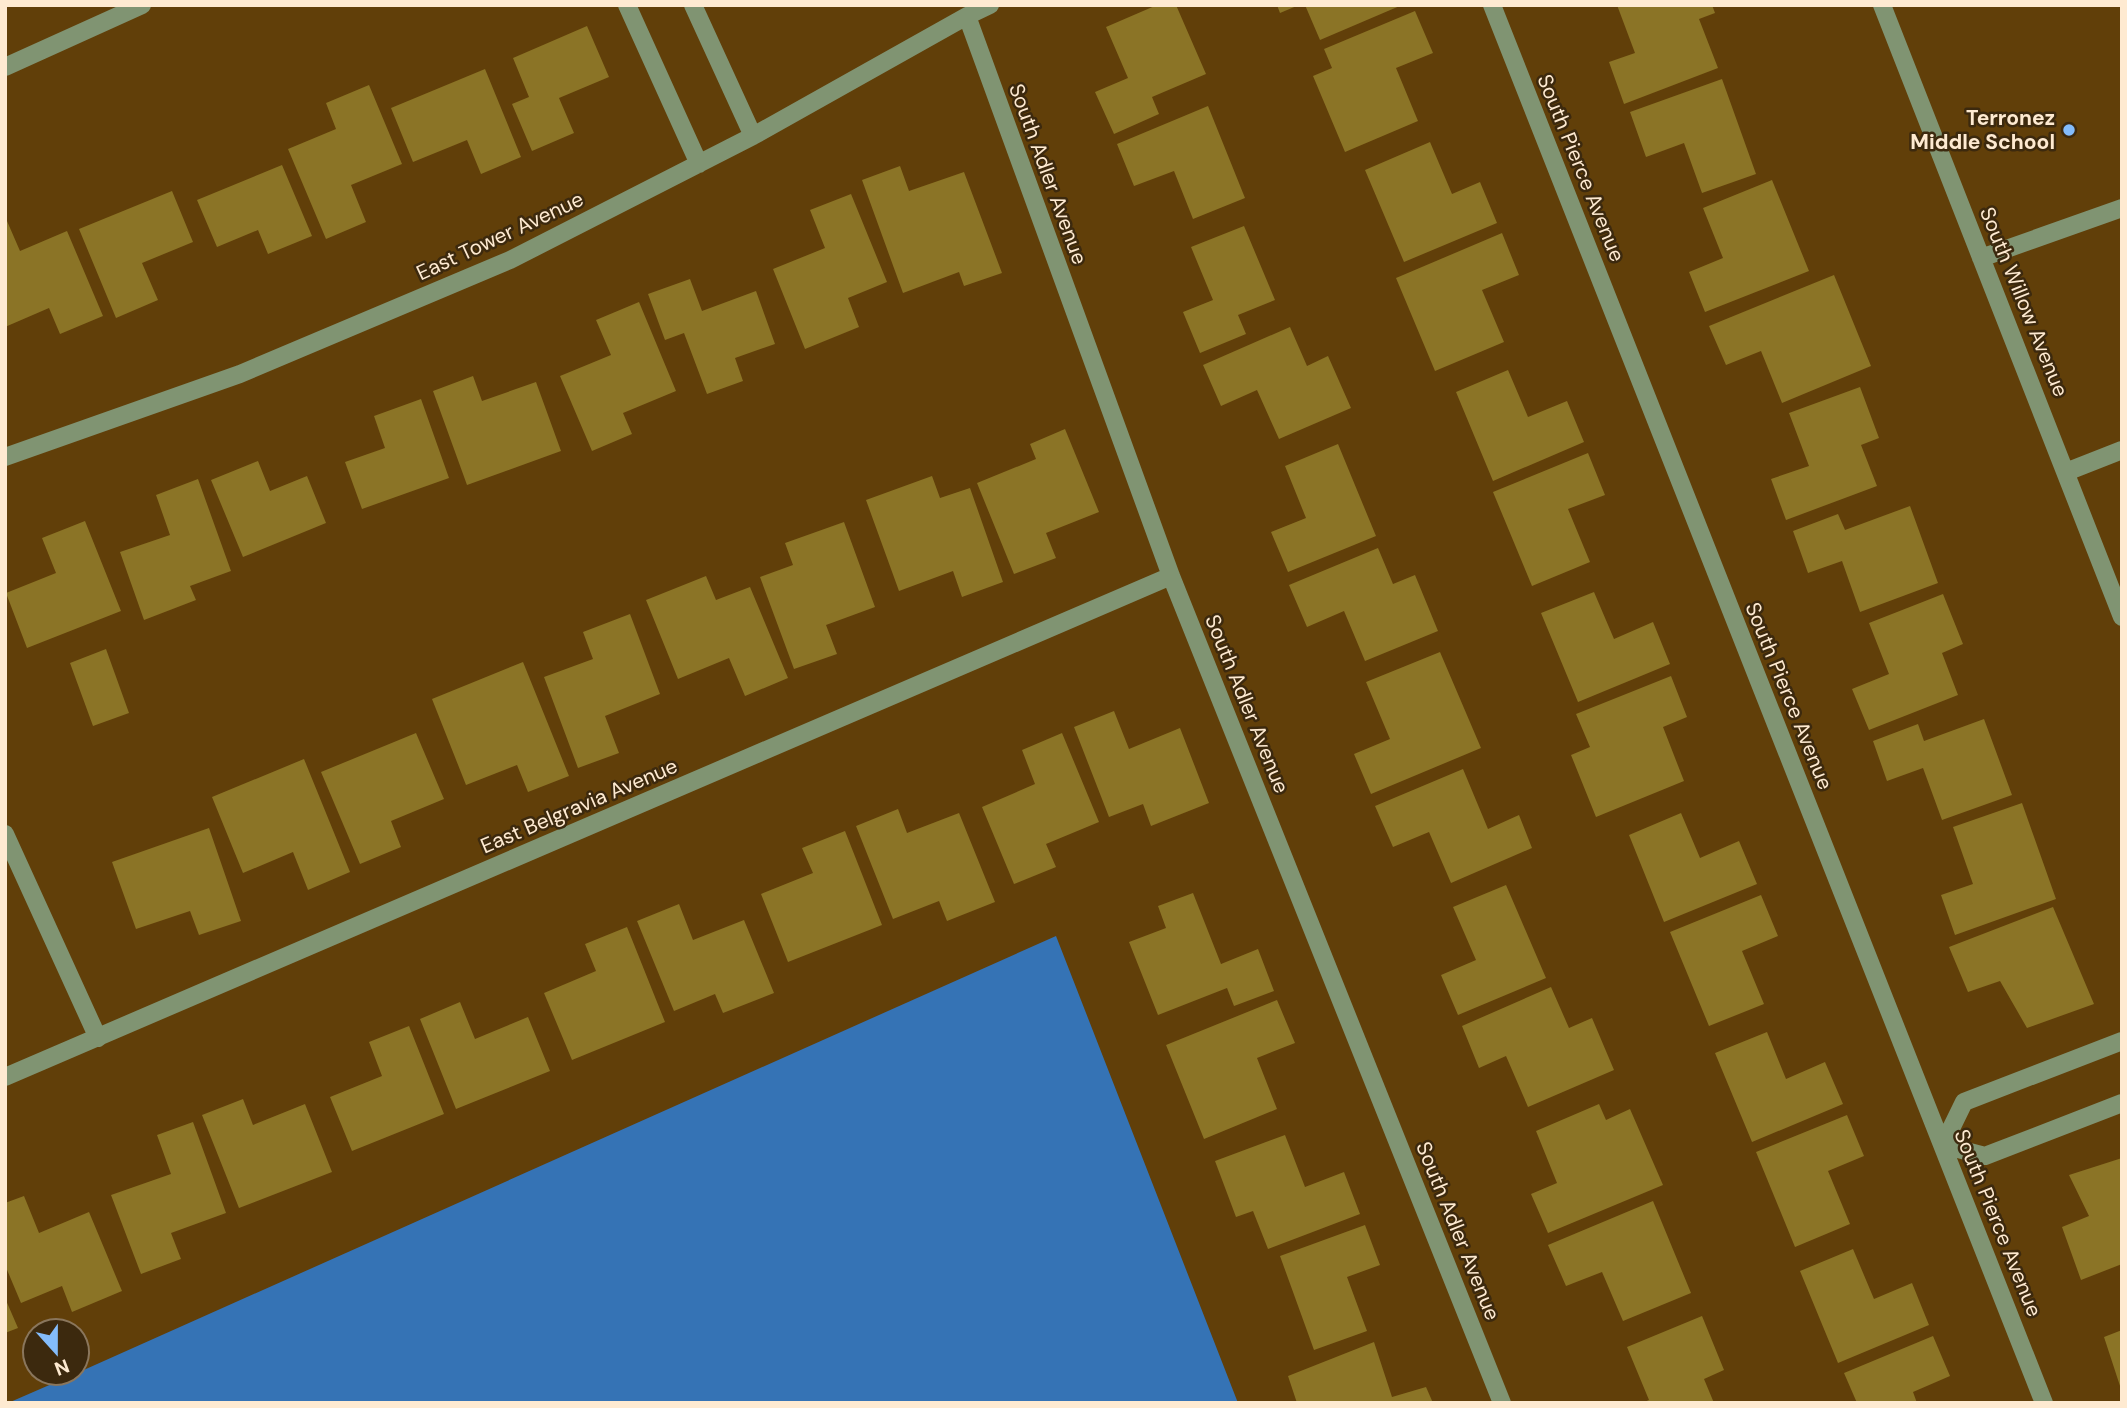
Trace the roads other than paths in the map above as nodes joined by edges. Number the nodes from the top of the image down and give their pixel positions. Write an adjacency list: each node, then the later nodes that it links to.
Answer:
1 (142, 5): 8 (street)
2 (627, 5): 10 (street)
3 (693, 5): 9 (street)
4 (990, 5): 7 (street, East Tower Avenue)
5 (1492, 5): 23 (street, South Pierce Avenue)
6 (1882, 5): 12 (street, South Willow Avenue)
7 (967, 16): 9 (street, East Tower Avenue); 16 (street, South Adler Avenue)
8 (5, 66)
9 (753, 136): 10 (street, East Tower Avenue)
10 (699, 164): 14 (street, East Tower Avenue)
11 (2122, 208): 12 (street)
12 (1982, 258): 15 (street, South Willow Avenue)
13 (2122, 450): 15 (street)
14 (5, 457)
15 (2066, 472): 17 (street, South Willow Avenue)
16 (1171, 576): 19 (street, East Belgravia Avenue); 24 (street, South Adler Avenue)
17 (2122, 617)
18 (5, 834): 19 (street)
19 (98, 1038): 21 (street, East Belgravia Avenue)
20 (2122, 1041): 23 (street)
21 (5, 1077)
22 (2122, 1103): 23 (street)
23 (1942, 1145): 25 (street, South Pierce Avenue)
24 (1502, 1403)
25 (2044, 1403)

